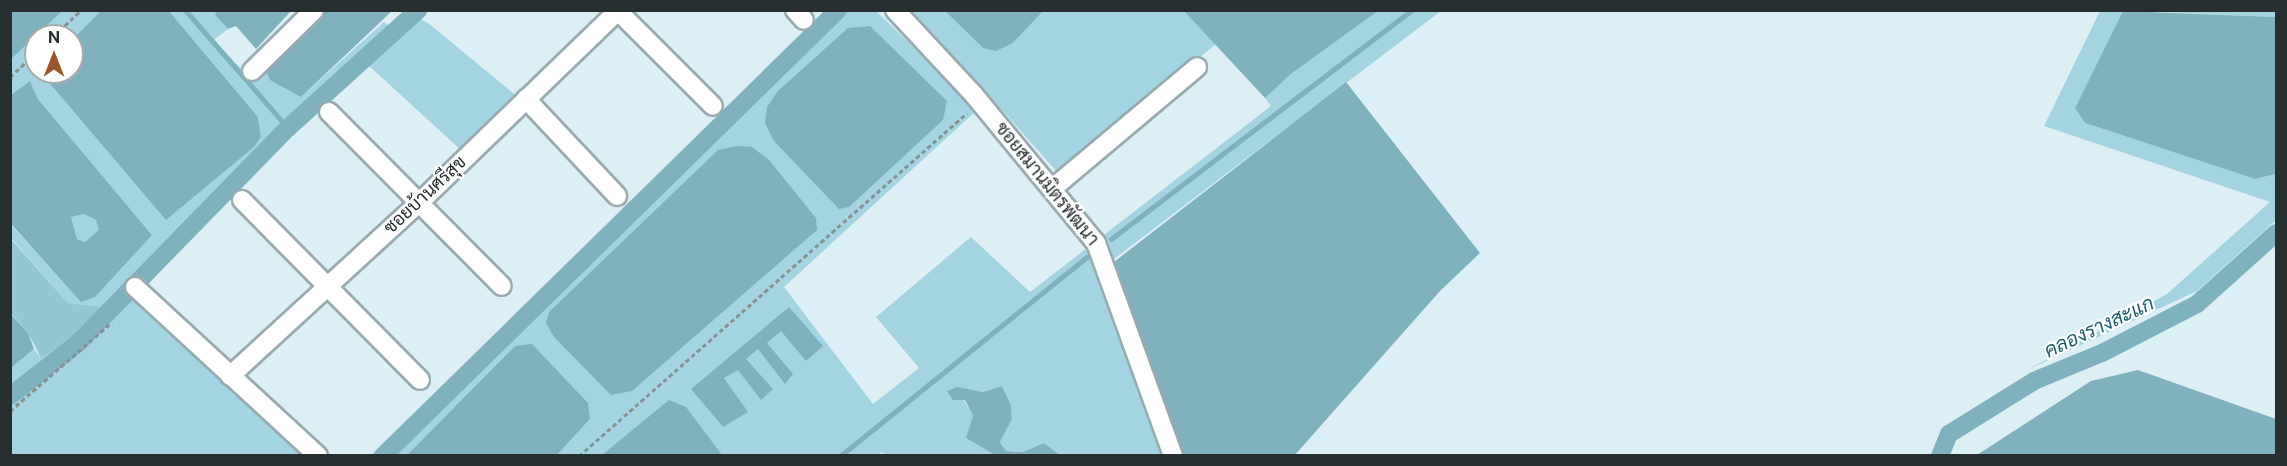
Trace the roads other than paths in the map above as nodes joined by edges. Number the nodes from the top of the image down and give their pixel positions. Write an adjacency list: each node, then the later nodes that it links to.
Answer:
1 (314, 10): 5 (street)
2 (895, 10): 9 (street, ซอยสมานมิตรพัฒนา)
3 (618, 11): 6 (street, ซอยบ้านศรีสุข); 7 (street)
4 (1197, 67): 9 (street)
5 (252, 71)
6 (526, 99): 10 (street); 12 (street, ซอยบ้านศรีสุข)
7 (713, 106)
8 (330, 112): 12 (street)
9 (1053, 188): 19 (street, ซอยสมานมิตรพัฒนา)
10 (617, 196)
11 (242, 200): 13 (street)
12 (420, 202): 13 (street, ซอยบ้านศรีสุข); 14 (street)
13 (327, 285): 16 (street, ซอยบ้านศรีสุข); 17 (street)
14 (502, 286)
15 (135, 287): 16 (street)
16 (230, 376): 18 (street)
17 (420, 380)
18 (318, 456)
19 (1173, 456)

